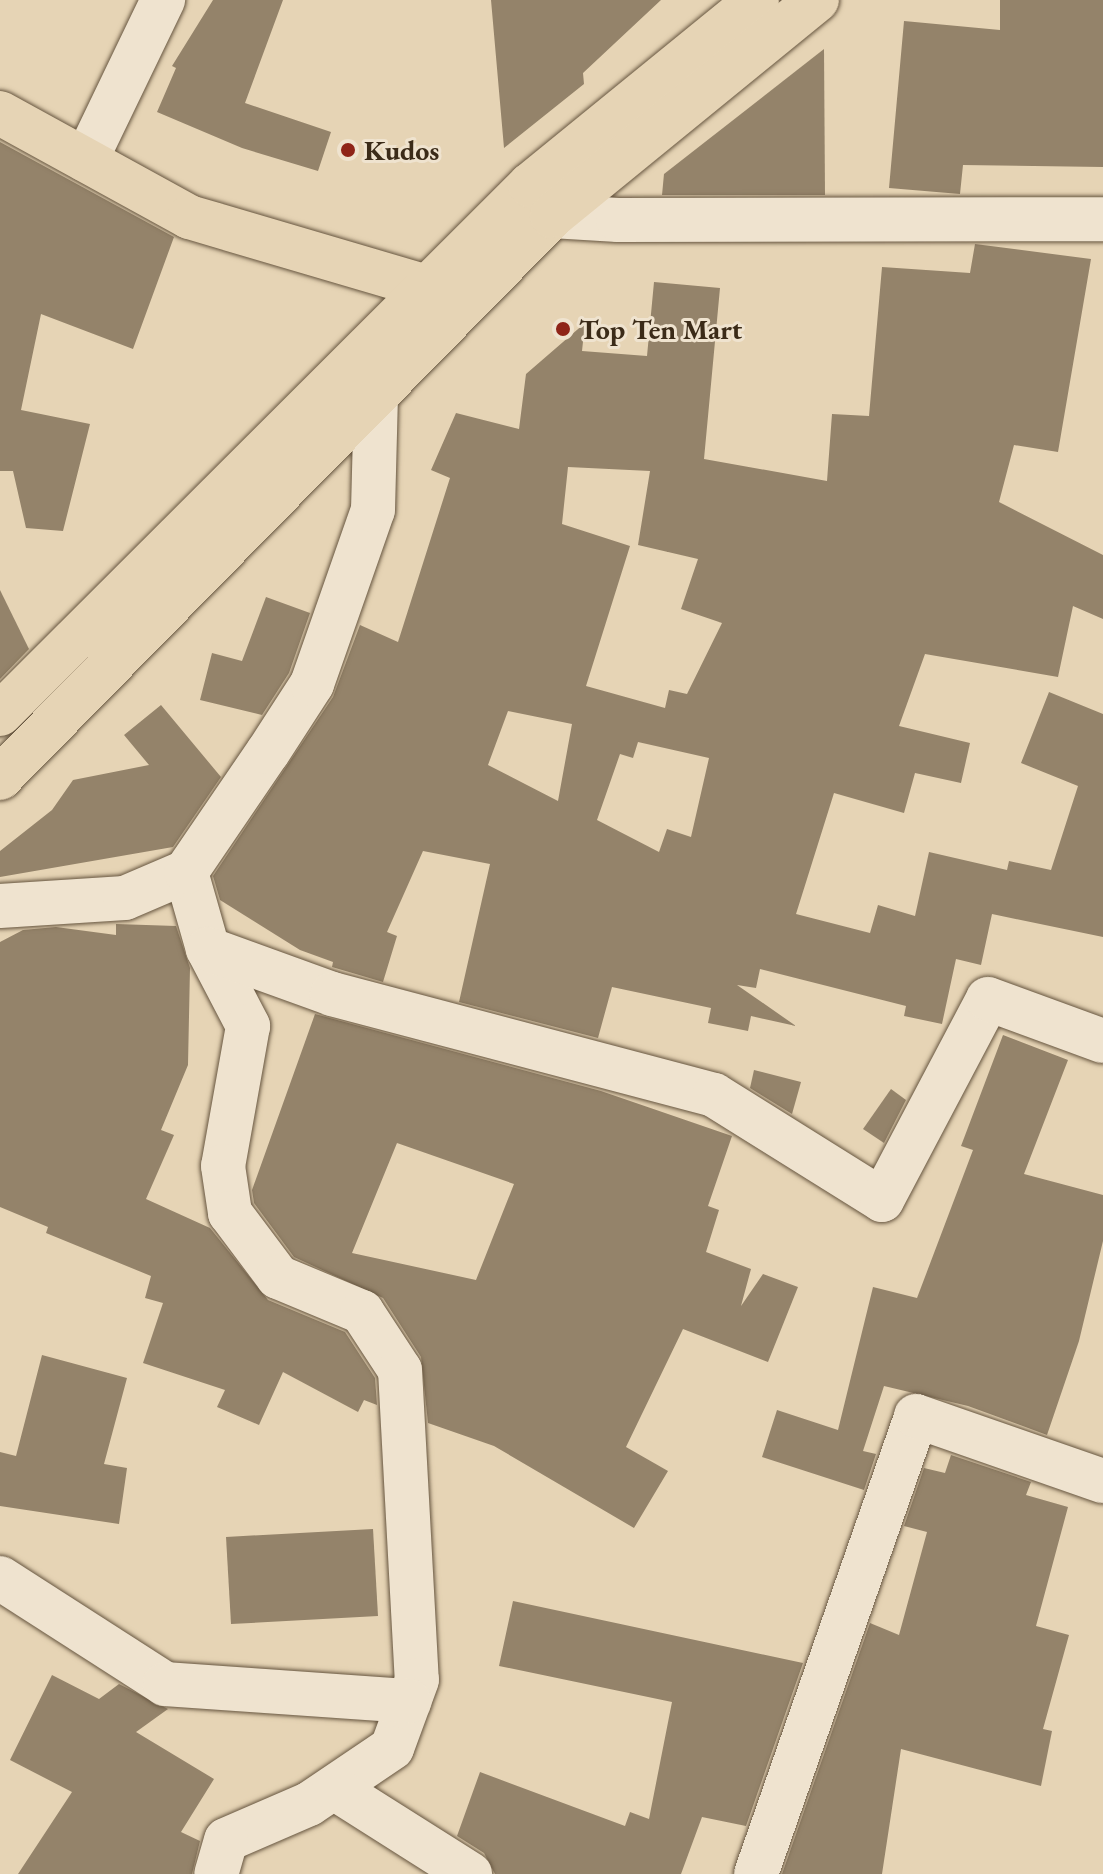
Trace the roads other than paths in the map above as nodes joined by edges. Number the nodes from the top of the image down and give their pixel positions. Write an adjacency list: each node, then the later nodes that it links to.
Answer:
1 (163, 0): 5 (street)
2 (757, 0): 6 (main road)
3 (817, 0): 6 (main road)
4 (0, 113): 5 (main road)
5 (86, 160): 8 (main road)
6 (533, 209): 7 (street); 8 (main road)
7 (1103, 219)
8 (447, 292): 9 (main road)
9 (363, 379): 10 (main road); 11 (main road); 12 (street)
10 (0, 714)
11 (0, 778)
12 (186, 872): 13 (street); 14 (street)
13 (0, 906)
14 (208, 949): 15 (street); 18 (street)
15 (1103, 1041)
16 (1103, 1481): 22 (street)
17 (0, 1578): 18 (street)
18 (409, 1701): 19 (street)
19 (334, 1788): 20 (street); 21 (street)
20 (216, 1874)
21 (470, 1874)
22 (756, 1874)

